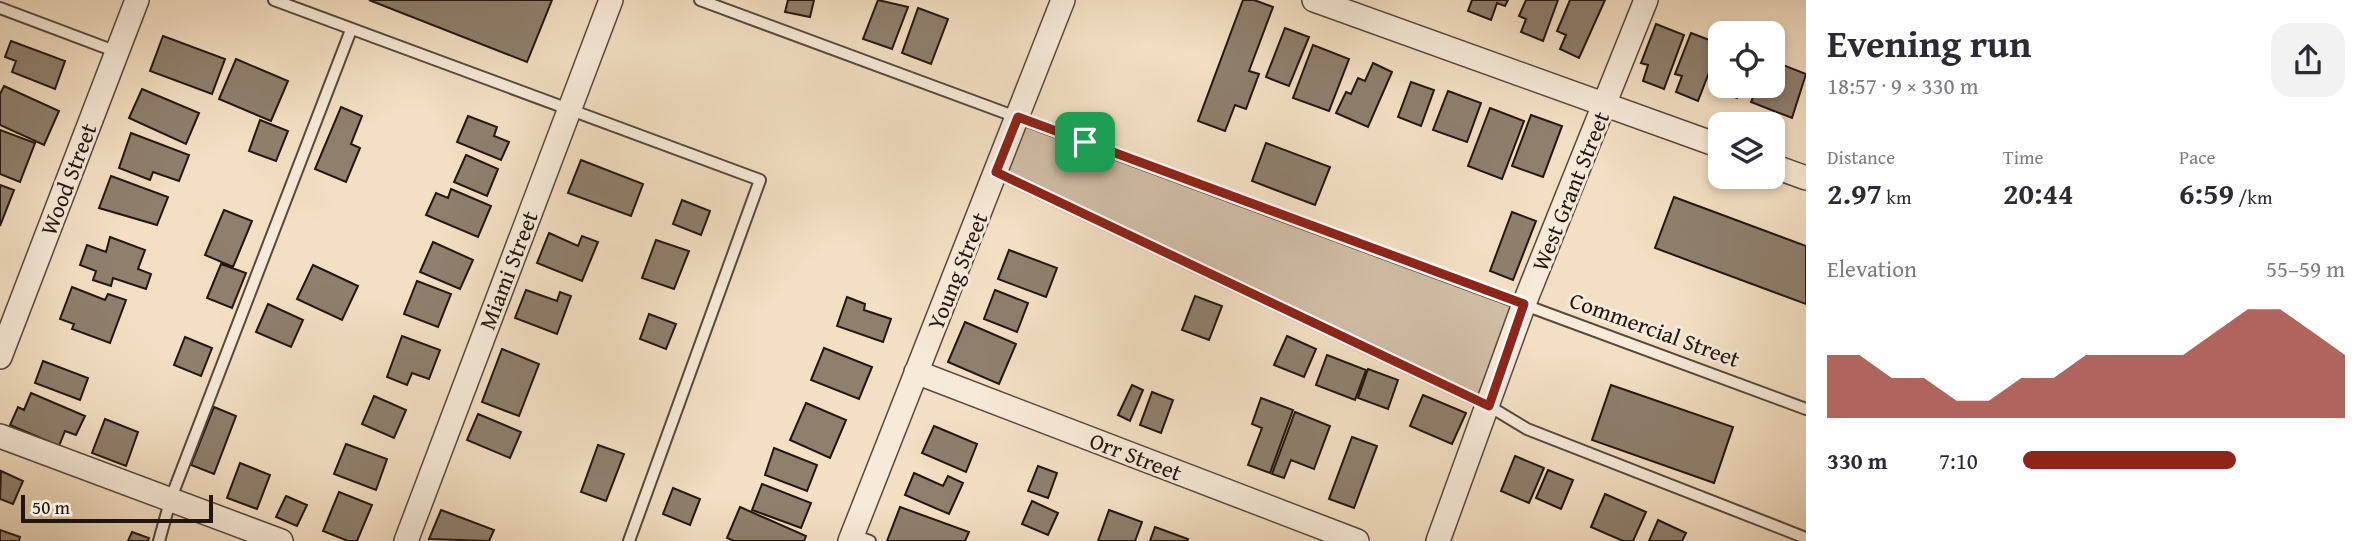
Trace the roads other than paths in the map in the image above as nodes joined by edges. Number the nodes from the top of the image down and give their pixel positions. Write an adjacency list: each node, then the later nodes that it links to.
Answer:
1 (137, 0): 10 (street, Wood Street)
2 (274, 0): 9 (lane)
3 (611, 0): 12 (street, Miami Street)
4 (700, 0): 13 (lane, Commercial Street)
5 (1063, 0): 13 (street, Young Street)
6 (1314, 0): 11 (street)
7 (1646, 0): 11 (street, West Grant Street)
8 (0, 8): 10 (lane)
9 (351, 30): 12 (lane); 24 (lane)
10 (117, 52): 19 (street, Wood Street)
11 (1605, 103): 14 (street); 18 (street, West Grant Street)
12 (569, 109): 29 (street, Miami Street); 30 (lane)
13 (1018, 117): 16 (street, Young Street); 18 (lane, Commercial Street)
14 (1708, 142)
15 (1785, 170): 17 (street)
16 (996, 172): 20 (street, Young Street); 21 (lane)
17 (1806, 178)
18 (1524, 304): 21 (street, West Grant Street); 22 (lane, Commercial Street)
19 (0, 358)
20 (916, 372): 26 (street, Young Street); 31 (street, Orr Street)
21 (1489, 406): 25 (lane); 32 (street, West Grant Street)
22 (1806, 409)
23 (0, 436): 24 (street)
24 (171, 498): 27 (lane); 28 (street)
25 (1806, 538)
26 (858, 539)
27 (159, 541)
28 (281, 541)
29 (406, 541)
30 (629, 541)
31 (1357, 541)
32 (1438, 541)

